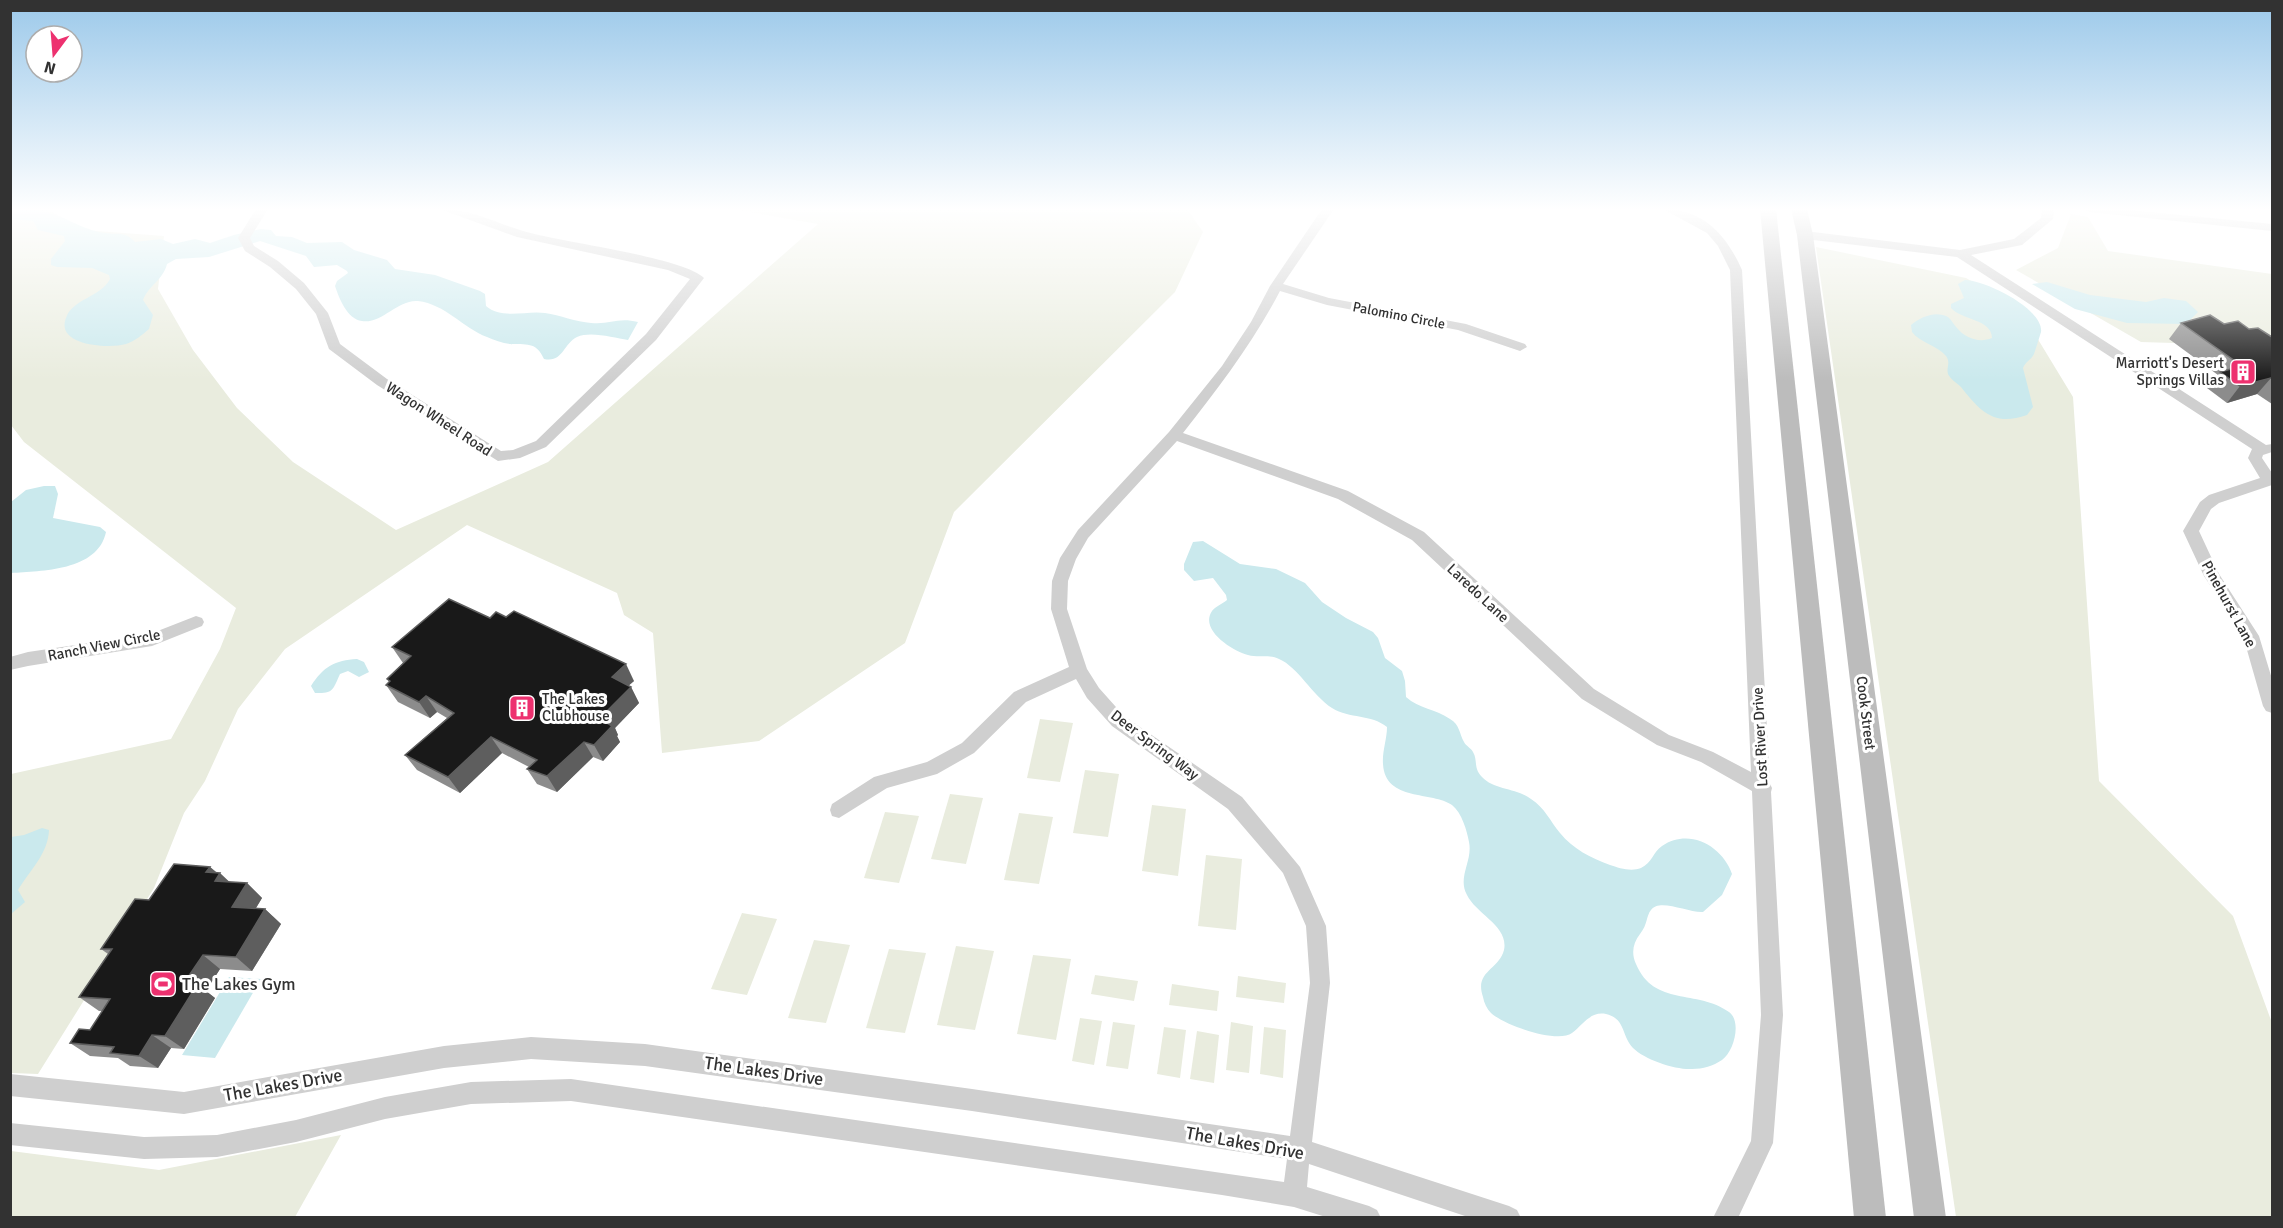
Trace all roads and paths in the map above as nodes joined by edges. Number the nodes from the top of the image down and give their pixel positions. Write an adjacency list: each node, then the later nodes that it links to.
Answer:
1 (277, 266): 2 (street, Wagon Wheel Road)
2 (669, 266)
3 (1289, 266): 8 (street, Deer Spring Way)
4 (1734, 266): 17 (street, Lost River Drive)
5 (1774, 266): 26 (main road)
6 (1809, 266): 27 (main road, Cook Street)
7 (1981, 266): 11 (street)
8 (1276, 286): 9 (street, Palomino Circle); 10 (street, Deer Spring Way)
9 (1520, 347)
10 (1174, 435): 15 (street, Deer Spring Way); 17 (street, Laredo Lane)
11 (2268, 448): 12 (street)
12 (2272, 479): 16 (street, Pinehurst Lane)
13 (196, 622): 14 (street, Ranch View Circle)
14 (10, 664)
15 (1079, 670): 18 (street); 21 (street, Deer Spring Way)
16 (2272, 706)
17 (1763, 788): 25 (street, Lost River Drive)
18 (839, 810)
19 (10, 1085): 21 (street, The Lakes Drive)
20 (10, 1134): 22 (street)
21 (1298, 1149): 22 (street, Deer Spring Way); 24 (street, The Lakes Drive)
22 (1294, 1195): 23 (street)
23 (1368, 1218)
24 (1509, 1218)
25 (1725, 1218)
26 (1869, 1218)
27 (1930, 1218)

